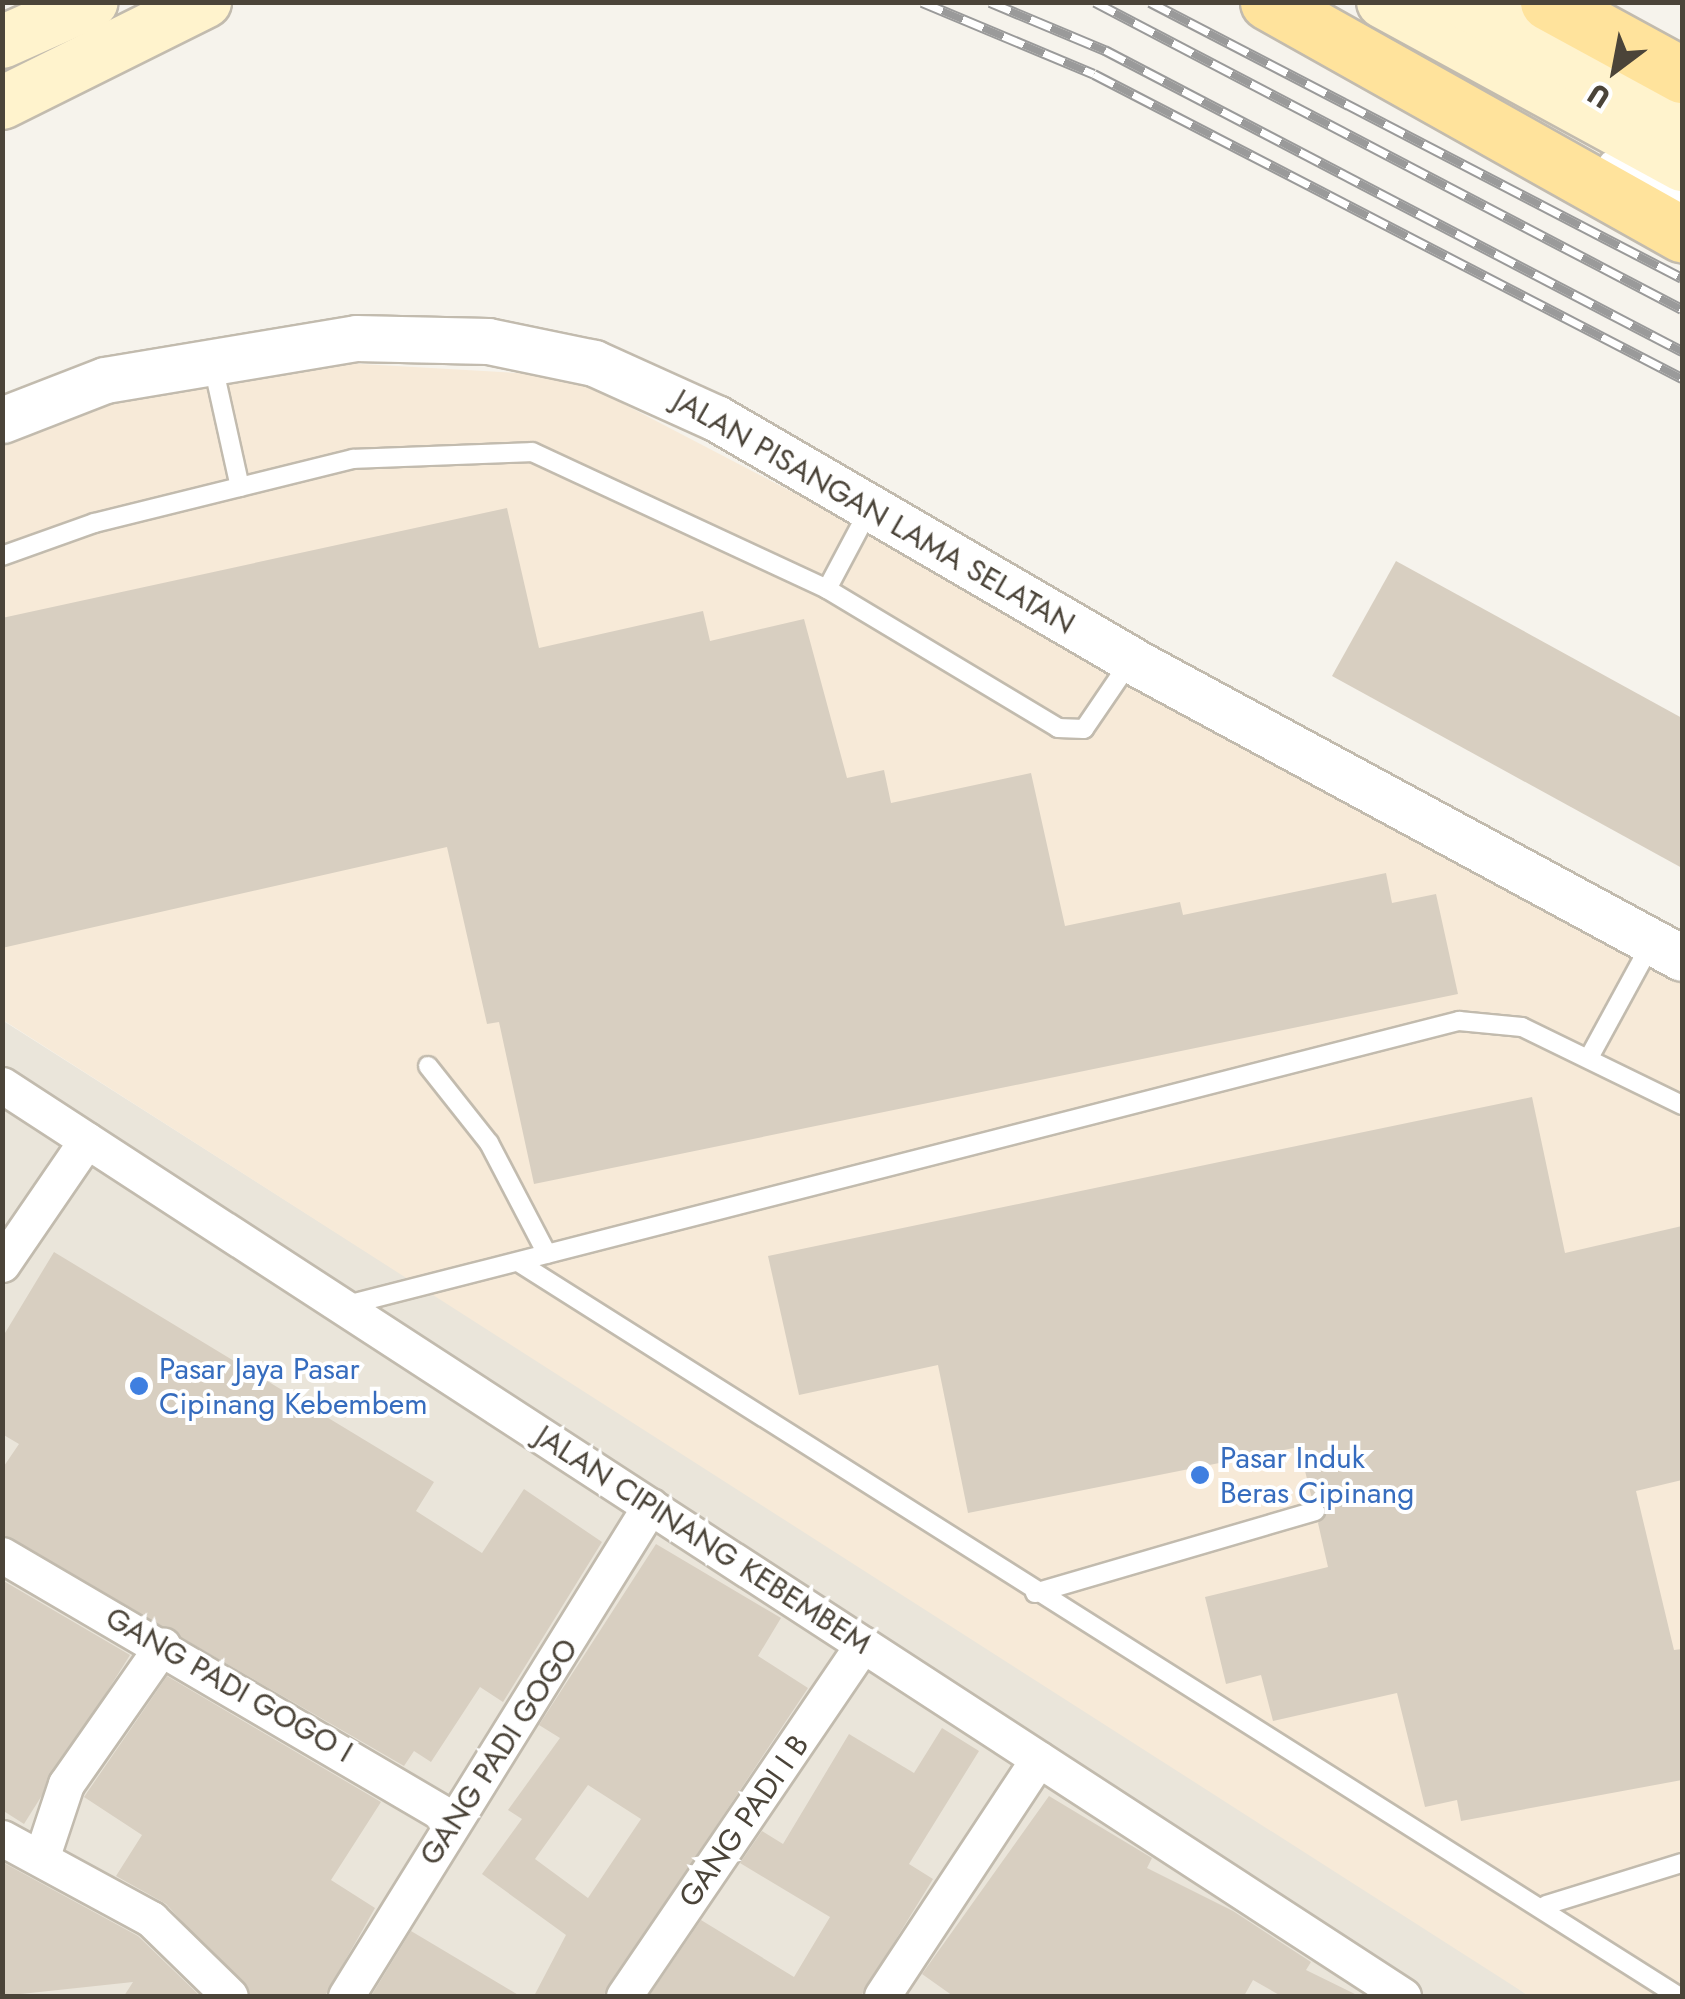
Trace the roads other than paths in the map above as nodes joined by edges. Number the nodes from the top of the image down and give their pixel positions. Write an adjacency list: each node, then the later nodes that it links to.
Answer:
1 (92, 2): 8 (main road)
2 (149, 2): 9 (main road)
3 (205, 2): 11 (main road)
4 (1268, 2): 16 (main road)
5 (1384, 2): 14 (main road)
6 (1464, 2): 12 (main road)
7 (1548, 2): 10 (main road)
8 (2, 42)
9 (2, 70)
10 (1682, 75)
11 (2, 104)
12 (1682, 123)
13 (1595, 154): 15 (lane)
14 (1682, 165)
15 (1682, 202)
16 (1682, 234)
17 (212, 360): 18 (street, JALAN PISANGAN LAMA SELATAN); 19 (lane); 20 (street, JALAN PISANGAN LAMA SELATAN)
18 (2, 420)
19 (240, 487): 21 (lane); 22 (lane)
20 (869, 510): 22 (lane); 23 (street, JALAN PISANGAN LAMA SELATAN)
21 (2, 556)
22 (827, 589): 23 (lane)
23 (1132, 660): 24 (street, JALAN PISANGAN LAMA SELATAN)
24 (1668, 950): 25 (lane)
25 (1592, 1054): 28 (lane); 30 (lane)
26 (428, 1066): 30 (lane)
27 (2, 1085): 29 (street, JALAN CIPINANG KEBEMBEM)
28 (1682, 1105)
29 (87, 1140): 32 (street); 33 (street, JALAN CIPINANG KEBEMBEM)
30 (548, 1254): 31 (lane)
31 (518, 1262): 33 (lane); 37 (lane)
32 (2, 1264)
33 (343, 1306): 34 (street, JALAN CIPINANG KEBEMBEM)
34 (650, 1506): 38 (street, JALAN CIPINANG KEBEMBEM); 41 (street, GANG PADI GOGO)
35 (1315, 1511): 37 (lane)
36 (2, 1555): 39 (street, GANG PADI GOGO I)
37 (1034, 1593): 45 (lane)
38 (863, 1644): 40 (street, JALAN CIPINANG KEBEMBEM); 48 (street, GANG PADI I B)
39 (162, 1645): 41 (street, GANG PADI GOGO I); 43 (street)
40 (1038, 1759): 49 (street); 50 (street, JALAN CIPINANG KEBEMBEM)
41 (454, 1820): 47 (street, GANG PADI GOGO)
42 (2, 1838): 43 (street)
43 (42, 1856): 46 (street)
44 (1682, 1863): 45 (lane)
45 (1546, 1905): 51 (lane)
46 (230, 1996)
47 (346, 1996)
48 (624, 1996)
49 (882, 1996)
50 (1403, 1996)
51 (1678, 1996)

